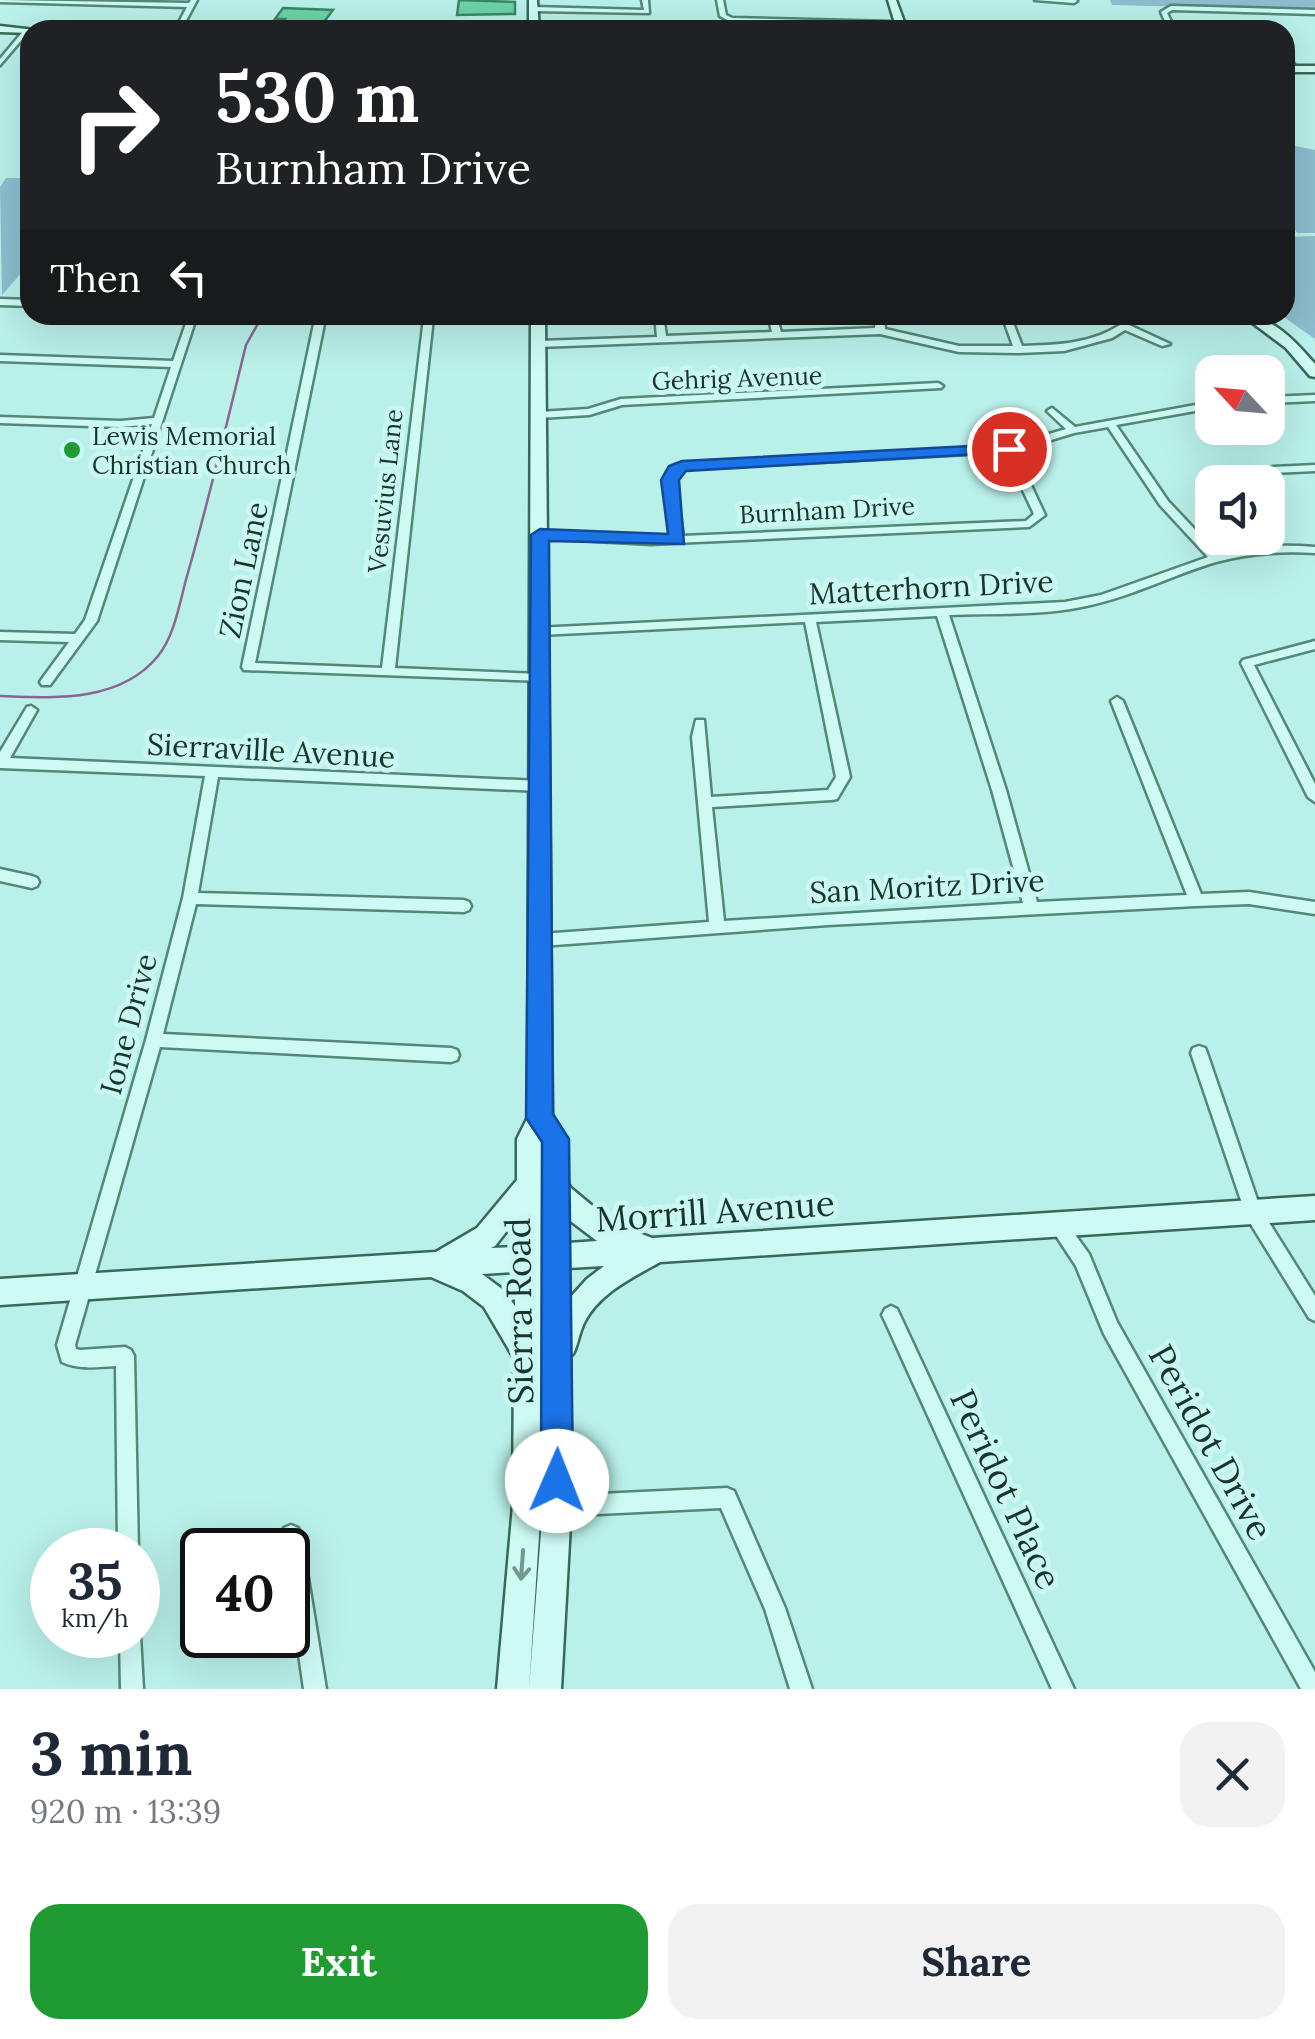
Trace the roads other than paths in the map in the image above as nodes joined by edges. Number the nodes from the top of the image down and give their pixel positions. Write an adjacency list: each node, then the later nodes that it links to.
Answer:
1 (0, 0): 2 (street)
2 (16, 0): 6 (street)
3 (645, 0): 9 (street)
4 (720, 0): 12 (street)
5 (1038, 0): 7 (street)
6 (111, 1): 8 (street)
7 (1074, 1)
8 (192, 3)
9 (533, 5)
10 (1166, 9): 11 (street); 13 (street)
11 (1315, 12)
12 (749, 20)
13 (1169, 20)
14 (20, 39): 15 (street)
15 (0, 63)
16 (190, 325): 36 (street)
17 (319, 325): 61 (street, Zion Lane)
18 (428, 325): 61 (street, Vesuvius Lane)
19 (538, 325): 31 (street, Sierra Road)
20 (660, 325): 30 (street)
21 (775, 325): 29 (street)
22 (880, 325): 28 (street)
23 (1010, 325): 34 (street)
24 (1118, 325): 34 (street)
25 (1134, 325): 32 (street)
26 (1264, 325): 37 (street)
27 (1283, 325): 33 (street)
28 (880, 331): 29 (street); 34 (street)
29 (777, 334): 30 (street)
30 (662, 339): 31 (street)
31 (539, 344): 43 (street, Sierra Road)
32 (1165, 344)
33 (1315, 349)
34 (1019, 350)
35 (0, 358): 36 (street)
36 (177, 364): 45 (street)
37 (1314, 371)
38 (938, 386): 43 (street, Gehrig Avenue)
39 (1315, 398): 40 (street)
40 (1285, 399)
41 (1195, 407): 46 (street)
42 (1052, 410): 47 (street)
43 (540, 415): 51 (street, Sierra Road)
44 (0, 420): 45 (street)
45 (156, 421): 59 (street)
46 (1110, 422): 47 (street); 54 (street)
47 (1074, 430): 48 (street)
48 (1009, 449): 52 (street); 52 (street, Burnham Drive)
49 (1315, 468): 50 (street)
50 (1285, 469)
51 (540, 535): 52 (street, Burnham Drive); 57 (street, Sierra Road)
52 (678, 540)
53 (1315, 550): 54 (street, Matterhorn Drive)
54 (1216, 558): 55 (street, Matterhorn Drive)
55 (942, 613): 56 (street, Matterhorn Drive); 79 (street)
56 (810, 618): 57 (street, Matterhorn Drive); 73 (street)
57 (540, 630): 62 (street, Sierra Road)
58 (0, 636): 59 (street)
59 (79, 638): 63 (street)
60 (1315, 645): 68 (street)
61 (388, 672): 62 (street, Zion Lane)
62 (540, 678): 71 (street, Sierra Road)
63 (46, 682)
64 (1117, 701): 77 (street)
65 (31, 710): 69 (street)
66 (700, 723): 73 (street)
67 (1315, 758): 68 (street)
68 (1296, 760): 72 (street)
69 (0, 762): 70 (street, Sierraville Avenue)
70 (212, 773): 71 (street, Sierraville Avenue); 76 (street, Ione Drive)
71 (540, 786): 82 (street, Sierra Road)
72 (1315, 797)
73 (706, 802): 81 (street)
74 (0, 875): 75 (street)
75 (32, 882)
76 (190, 898): 78 (street); 83 (street, Ione Drive)
77 (1196, 900): 79 (street, San Moritz Drive); 80 (street, San Moritz Drive)
78 (464, 906)
79 (1031, 908): 81 (street, San Moritz Drive)
80 (1315, 908)
81 (716, 926): 82 (street, San Moritz Drive)
82 (541, 940): 86 (street, Sierra Road)
83 (154, 1040): 85 (street); 95 (street, Ione Drive)
84 (1198, 1054): 90 (street)
85 (451, 1055)
86 (540, 1118): 87 (street, Sierra Road); 88 (street, Sierra Road)
87 (528, 1185): 93 (street, Sierra Road); 94 (street)
88 (556, 1186): 92 (street); 93 (street, Sierra Road)
89 (1315, 1208): 90 (street, Morrill Avenue)
90 (1253, 1212): 91 (street, Morrill Avenue); 97 (street)
91 (1058, 1225): 92 (street, Morrill Avenue); 111 (street, Peridot Drive)
92 (660, 1249): 93 (street, Morrill Avenue); 100 (street)
93 (540, 1257): 94 (street, Morrill Avenue); 99 (street, Sierra Road); 100 (street, Sierra Road)
94 (430, 1265): 95 (street, Morrill Avenue); 99 (street)
95 (81, 1286): 96 (street, Morrill Avenue); 102 (street, Ione Drive)
96 (0, 1292)
97 (1315, 1312)
98 (891, 1315): 110 (street, Peridot Place)
99 (528, 1356): 107 (street, Sierra Road, one-way to 107)
100 (557, 1382): 101 (street, Sierra Road)
101 (557, 1506): 108 (street, Sierra Road); 109 (street)
102 (128, 1528)
103 (131, 1658): 105 (street)
104 (309, 1658): 106 (street)
105 (132, 1689)
106 (314, 1689)
107 (513, 1689)
108 (546, 1689)
109 (802, 1689)
110 (1063, 1689)
111 (1313, 1689)

